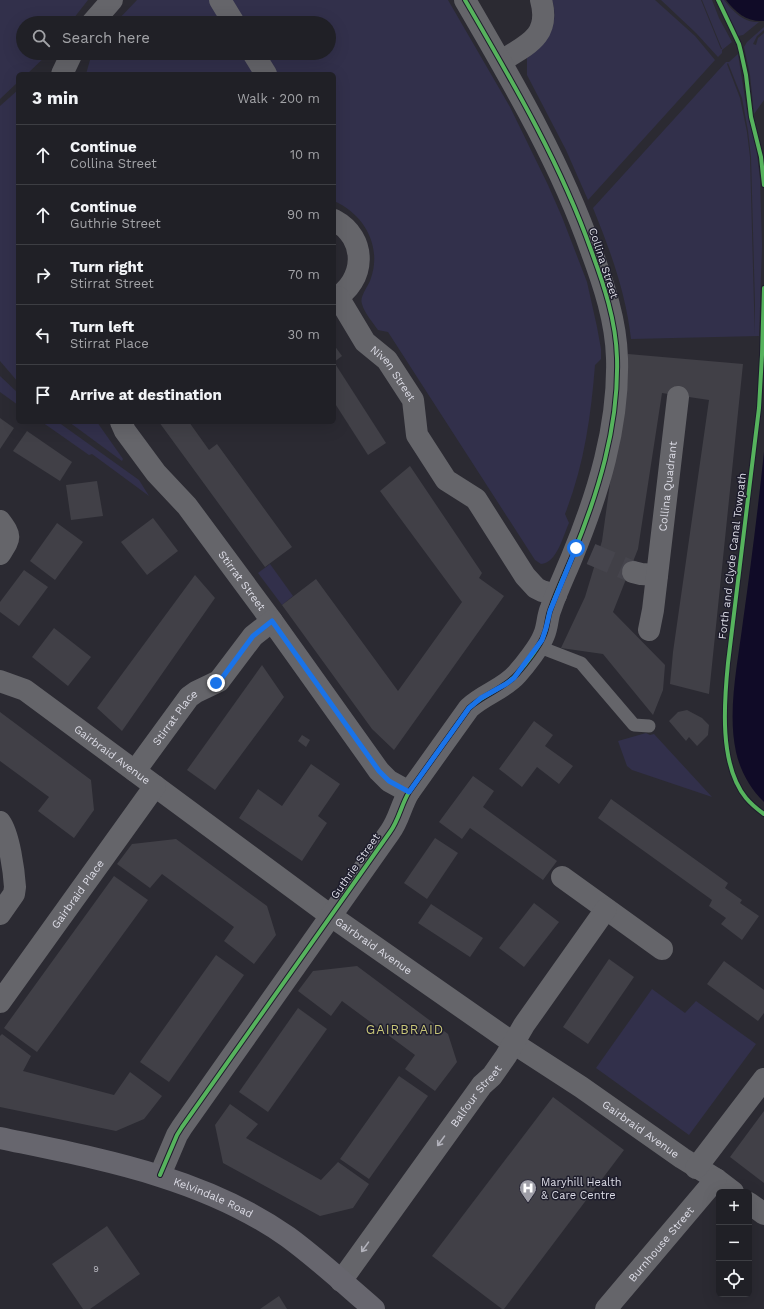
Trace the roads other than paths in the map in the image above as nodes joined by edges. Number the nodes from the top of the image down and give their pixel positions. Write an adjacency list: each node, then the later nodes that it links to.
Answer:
1 (112, 0): 5 (street)
2 (220, 0): 6 (street)
3 (465, 0): 9 (street, Collina Street)
4 (540, 0): 9 (street)
5 (98, 16)
6 (230, 16)
7 (69, 60): 10 (street)
8 (257, 60): 11 (street)
9 (501, 61): 20 (street, Collina Street)
10 (63, 72)
11 (265, 72)
12 (336, 221): 13 (street, Niven Street)
13 (336, 298): 20 (street, Niven Street)
14 (678, 398): 19 (street, Collina Quadrant)
15 (122, 424): 21 (street, Stirrat Street)
16 (0, 521): 17 (street)
17 (0, 554)
18 (633, 572): 19 (street)
19 (657, 575): 22 (street, Collina Quadrant)
20 (560, 586): 23 (street, Guthrie Street)
21 (272, 621): 26 (street, Stirrat Place); 28 (street, Stirrat Street)
22 (649, 630)
23 (537, 646): 25 (lane); 28 (street, Guthrie Street)
24 (0, 681): 26 (street, Gairbraid Avenue)
25 (649, 726)
26 (135, 771): 27 (street, Gairbraid Avenue)
27 (155, 786): 33 (street, Gairbraid Avenue); 35 (street, Gairbraid Place)
28 (409, 792): 33 (street, Guthrie Street)
29 (0, 822): 32 (street)
30 (562, 877): 31 (street)
31 (606, 909): 34 (street); 36 (street, Balfour Street)
32 (0, 914)
33 (331, 916): 36 (street, Gairbraid Avenue); 40 (street, Guthrie Street)
34 (662, 949)
35 (0, 1002)
36 (513, 1043): 39 (street, Gairbraid Avenue); 45 (street, Balfour Street, one-way to 45)
37 (764, 1078): 39 (street)
38 (0, 1138): 40 (street, Kelvindale Road)
39 (696, 1168): 41 (street, Gairbraid Avenue)
40 (160, 1175): 45 (street, Kelvindale Road)
41 (716, 1179): 42 (street, Gairbraid Avenue); 47 (street, Burnhouse Street)
42 (729, 1189)
43 (752, 1205): 44 (street)
44 (764, 1214)
45 (341, 1280): 46 (street, Kelvindale Road)
46 (374, 1309)
47 (606, 1309)

